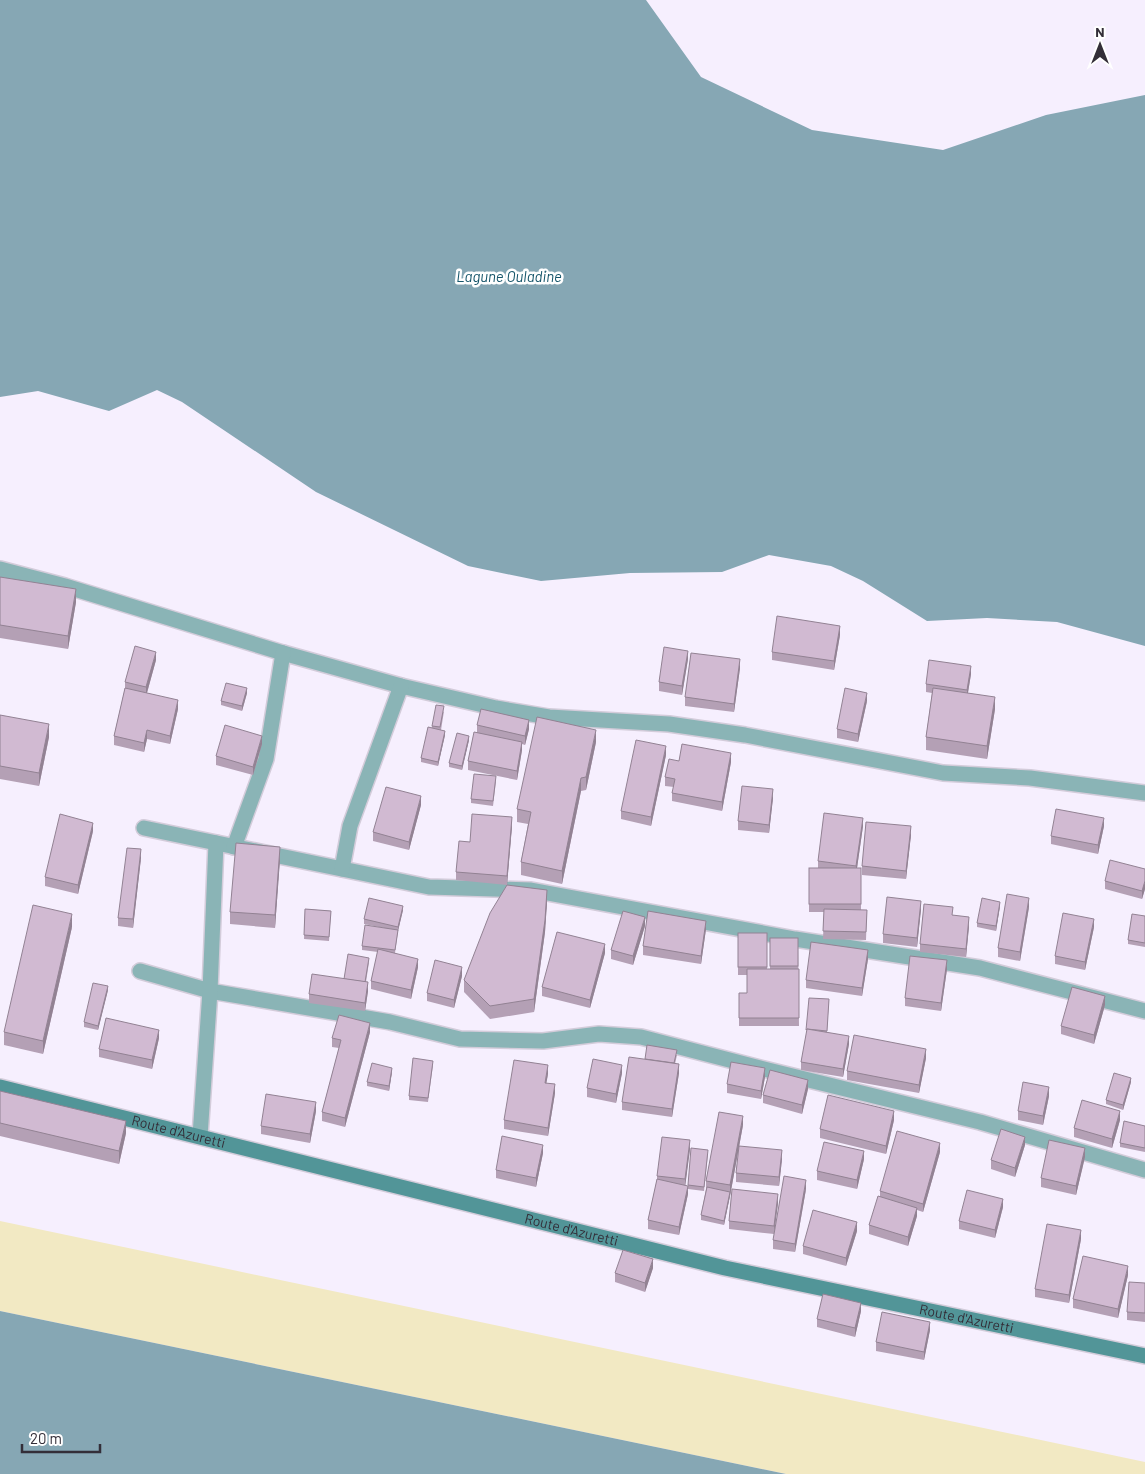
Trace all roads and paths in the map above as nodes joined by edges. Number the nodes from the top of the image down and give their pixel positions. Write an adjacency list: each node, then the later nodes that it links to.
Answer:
1 (0, 569): 2 (street)
2 (283, 653): 3 (street); 7 (street)
3 (401, 686): 4 (street); 8 (street)
4 (1145, 793)
5 (144, 828): 6 (street)
6 (216, 843): 7 (street); 10 (street)
7 (234, 847): 8 (street)
8 (342, 869): 11 (street)
9 (140, 971): 10 (street)
10 (210, 991): 13 (street); 14 (street)
11 (1145, 1011)
12 (0, 1087): 13 (street, Route d'Azuretti)
13 (200, 1136): 15 (street, Route d'Azuretti)
14 (1145, 1170)
15 (1145, 1356)

